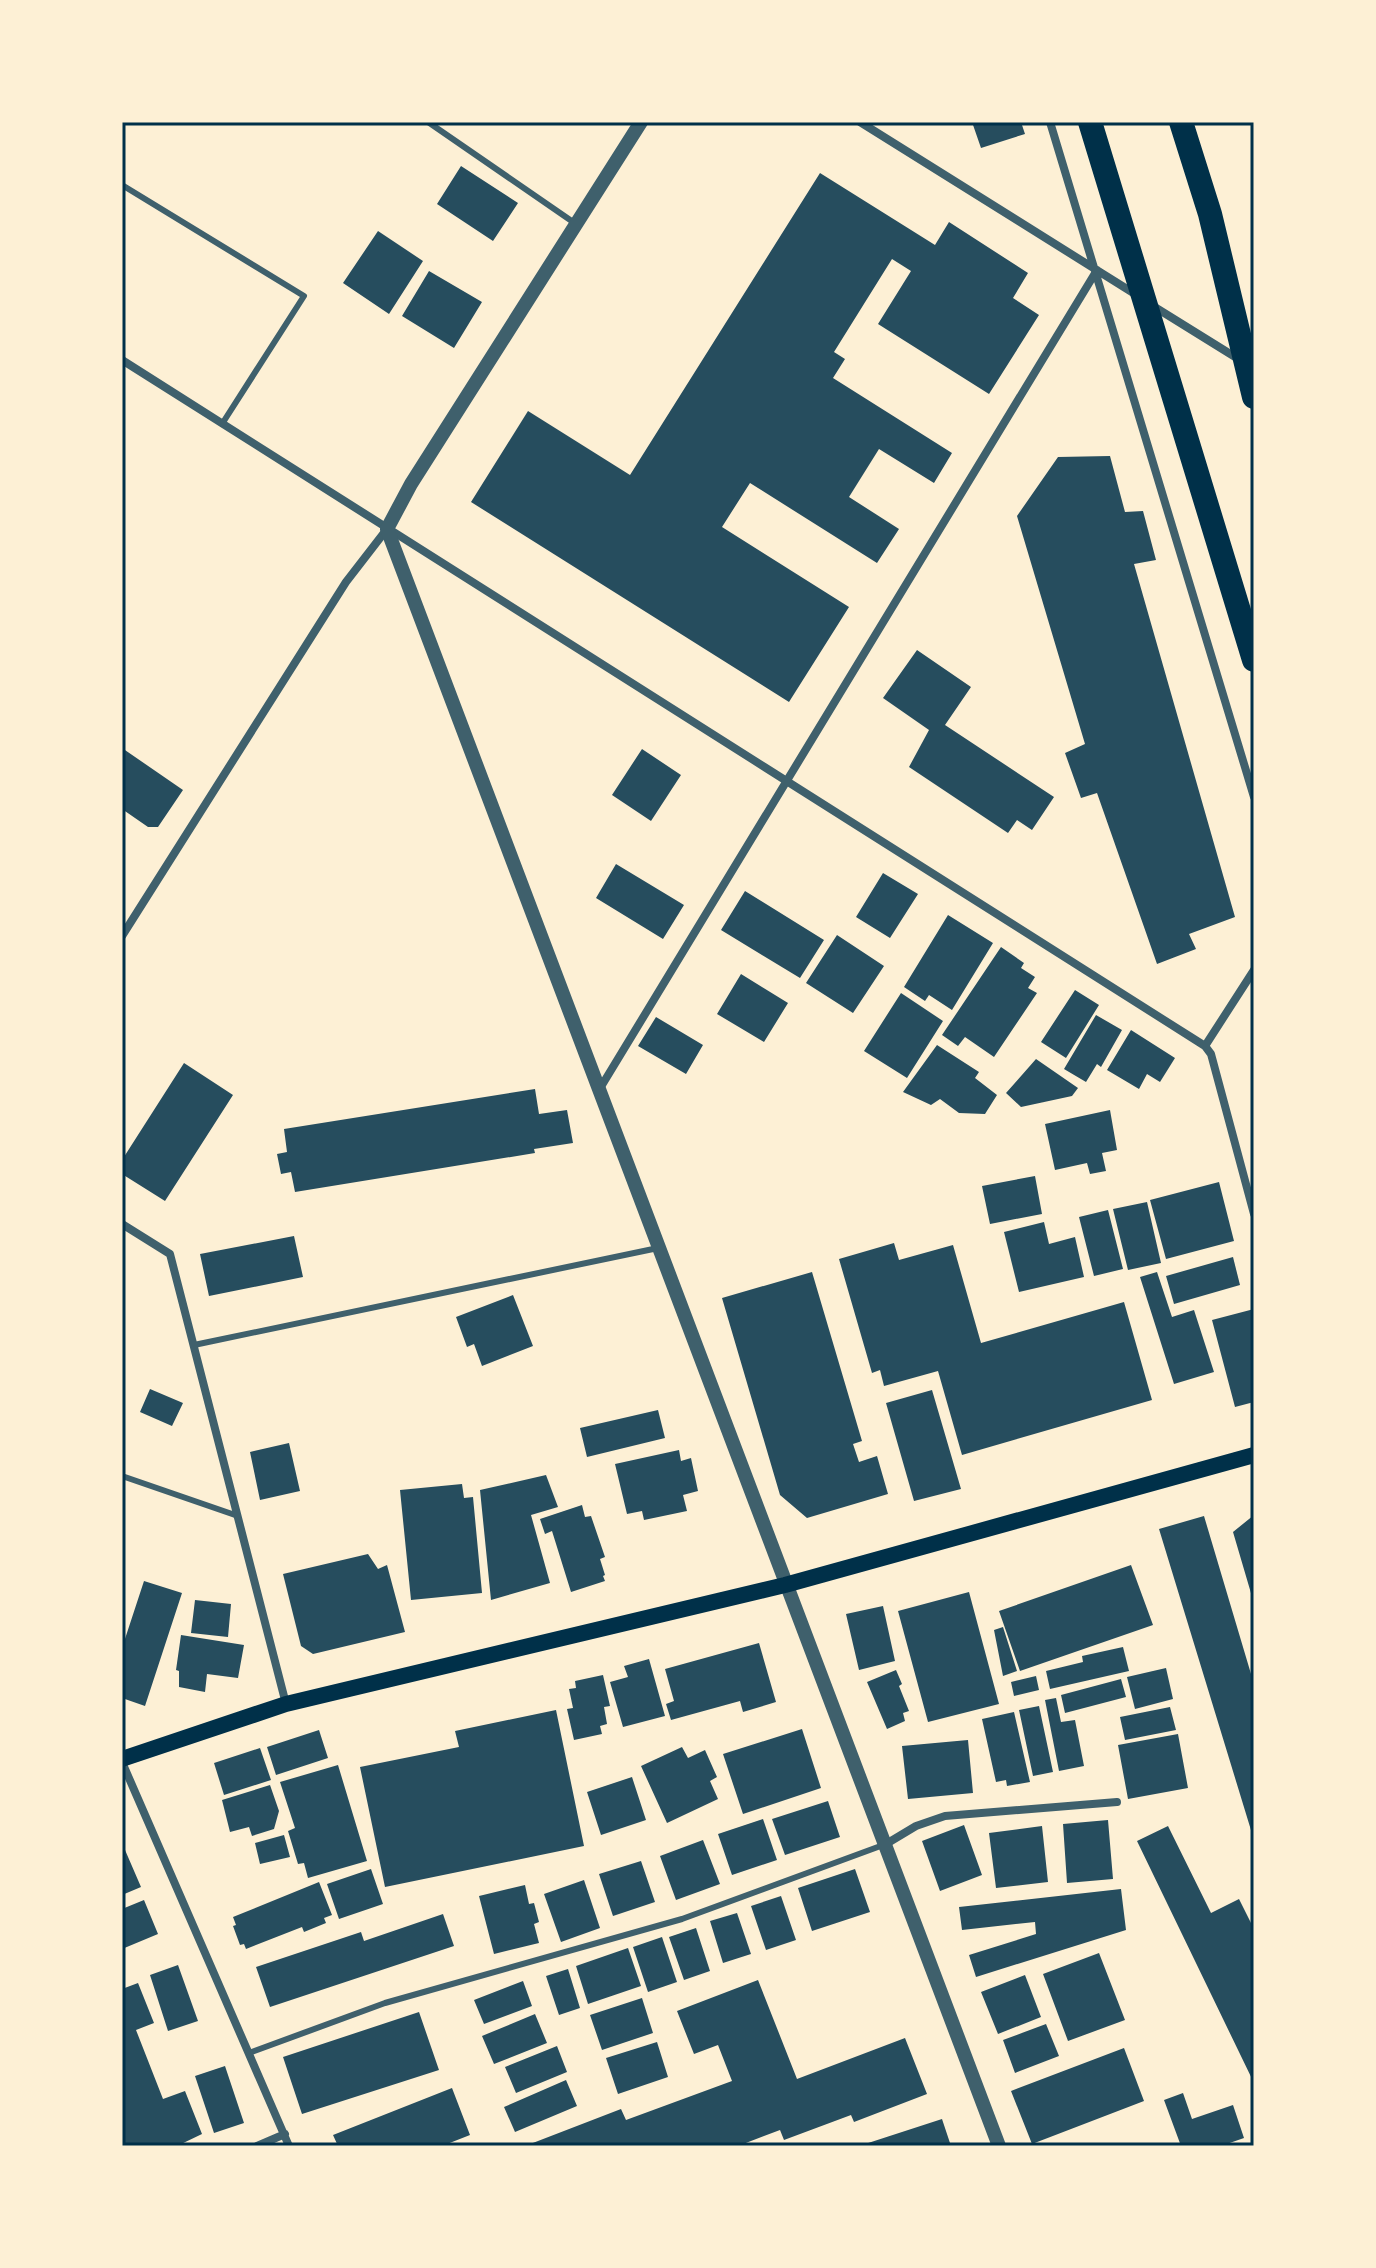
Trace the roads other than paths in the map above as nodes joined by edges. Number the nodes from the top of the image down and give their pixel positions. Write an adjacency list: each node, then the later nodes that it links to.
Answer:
1 (428, 122): 8 (lane)
2 (641, 122): 8 (street)
3 (860, 122): 9 (street)
4 (1050, 122): 9 (street)
5 (1090, 122): 15 (highway)
6 (1181, 122): 12 (highway)
7 (122, 185): 13 (lane)
8 (576, 224): 14 (street)
9 (1097, 270): 11 (street); 16 (street); 17 (street)
10 (122, 360): 13 (street)
11 (1254, 369)
12 (1254, 397)
13 (222, 424): 14 (street)
14 (387, 529): 16 (street); 18 (street); 21 (street)
15 (1254, 660)
16 (787, 781): 20 (street); 21 (street)
17 (1254, 797)
18 (122, 936)
19 (1254, 970): 20 (street)
20 (1205, 1046): 22 (street)
21 (599, 1091): 24 (street)
22 (1254, 1214)
23 (122, 1224): 25 (street)
24 (658, 1248): 25 (lane); 29 (street)
25 (194, 1345): 28 (street)
26 (1254, 1455): 29 (main road)
27 (122, 1476): 28 (lane)
28 (238, 1516): 30 (street)
29 (785, 1585): 30 (main road); 33 (street)
30 (286, 1704): 31 (main road)
31 (122, 1760): 34 (street)
32 (1117, 1802): 33 (street)
33 (886, 1844): 34 (lane); 38 (street)
34 (249, 2053): 35 (street)
35 (285, 2134): 36 (street); 37 (street)
36 (257, 2146)
37 (289, 2146)
38 (999, 2146)

